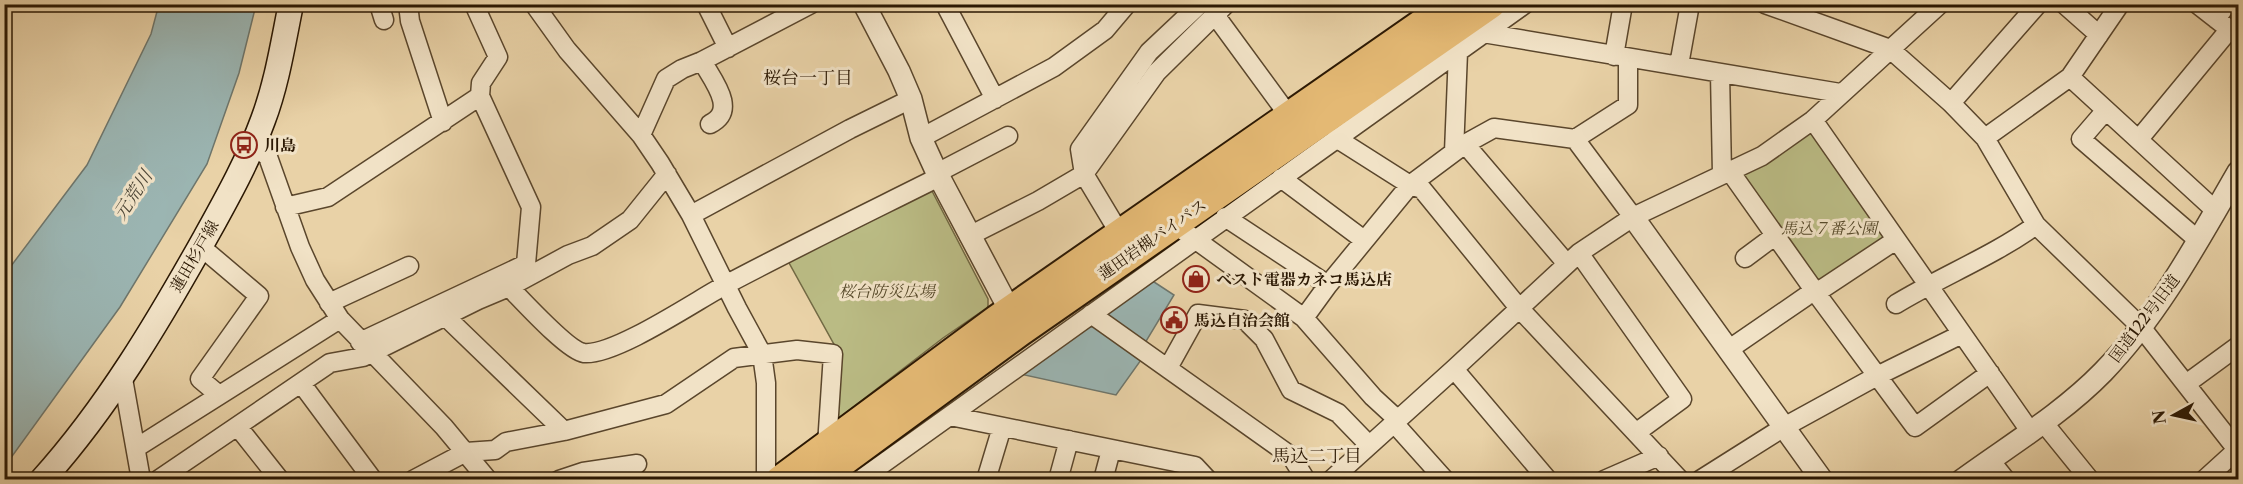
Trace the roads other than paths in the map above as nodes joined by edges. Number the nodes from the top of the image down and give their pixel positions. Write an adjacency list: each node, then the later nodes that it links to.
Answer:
1 (291, 4): 52 (main road, 蓮田杉戸線)
2 (408, 4): 43 (street)
3 (474, 4): 36 (street)
4 (534, 4): 45 (street)
5 (706, 4): 27 (street)
6 (811, 4): 23 (street)
7 (864, 4): 37 (street)
8 (945, 4): 38 (street)
9 (1127, 4): 38 (street)
10 (1450, 4): 41 (highway, 蓮田岩槻バイパス)
11 (1491, 4): 67 (highway, 蓮田岩槻バイパス)
12 (1525, 4): 25 (street)
13 (1623, 4): 30 (street)
14 (1690, 4): 32 (street)
15 (1765, 4): 28 (street)
16 (1940, 4): 28 (street)
17 (2038, 4): 39 (street)
18 (2064, 4): 26 (street)
19 (2120, 4): 26 (street)
20 (2197, 4): 24 (street)
21 (2228, 4): 24 (street)
22 (1204, 10): 41 (street); 57 (street)
23 (779, 12): 27 (street)
24 (2228, 29): 51 (street)
25 (1483, 33): 29 (street); 30 (street)
26 (2099, 34): 34 (street)
27 (728, 48): 31 (street)
28 (1890, 49): 35 (street); 39 (street)
29 (1458, 52): 48 (street); 53 (street)
30 (1621, 57): 32 (street); 50 (street)
31 (702, 61): 44 (street); 45 (street)
32 (1679, 65): 33 (street)
33 (1720, 73): 35 (street); 54 (street)
34 (2070, 77): 40 (street); 49 (street)
35 (1840, 93): 42 (street)
36 (480, 96): 43 (street); 94 (street)
37 (911, 99): 47 (street); 63 (street)
38 (995, 99): 47 (street)
39 (1951, 103): 49 (street)
40 (2106, 110): 51 (street); 73 (street)
41 (1289, 116): 68 (highway, 蓮田岩槻バイパス)
42 (1813, 120): 54 (street); 72 (street)
43 (443, 122): 61 (street)
44 (710, 124)
45 (641, 135): 56 (street)
46 (1008, 136): 58 (street)
47 (921, 138): 58 (street)
48 (1336, 138): 59 (street); 60 (street)
49 (1985, 138): 66 (street)
50 (1575, 139): 53 (street); 65 (street)
51 (2139, 140): 62 (street)
52 (254, 145): 61 (street); 74 (main road, 蓮田杉戸線)
53 (1460, 148): 60 (street); 75 (street)
54 (1726, 172): 65 (street); 69 (street)
55 (2238, 172): 62 (street, 国道122号旧道)
56 (667, 174): 63 (street); 81 (street)
57 (1084, 174): 68 (street); 70 (street)
58 (938, 175): 70 (street); 78 (street)
59 (1281, 178): 64 (street); 71 (street)
60 (1410, 184): 71 (street); 85 (street)
61 (285, 207): 83 (street)
62 (2216, 211): 73 (street, 国道122号旧道)
63 (691, 215): 78 (street)
64 (1225, 217): 67 (street); 79 (street)
65 (1633, 217): 75 (street); 95 (street)
66 (2036, 225): 80 (street); 91 (street)
67 (1184, 232): 86 (street); 88 (street); 90 (highway, 蓮田岩槻バイパス)
68 (1120, 234): 90 (highway, 蓮田岩槻バイパス)
69 (1776, 235): 76 (street); 82 (street)
70 (969, 236): 90 (street)
71 (1364, 240): 79 (street)
72 (1896, 240): 80 (street); 82 (street)
73 (2198, 240): 91 (street, 国道122号旧道)
74 (200, 246): 99 (main road, 蓮田杉戸線); 104 (street)
75 (1573, 258): 85 (street); 112 (street)
76 (1745, 258)
77 (409, 266): 83 (street)
78 (726, 285): 81 (street); 96 (street)
79 (1328, 285): 88 (street)
80 (1928, 285): 84 (street); 92 (street)
81 (509, 287): 87 (street)
82 (1816, 293): 95 (street); 101 (street)
83 (329, 303): 89 (street)
84 (1896, 304)
85 (1519, 308): 98 (street); 112 (street)
86 (1091, 314): 97 (street); 105 (street)
87 (447, 317): 94 (street); 111 (street)
88 (1304, 318): 106 (street)
89 (340, 319): 94 (street); 104 (street)
90 (1015, 321): 114 (highway, 蓮田岩槻バイパス); 135 (highway, 蓮田岩槻バイパス)
91 (2141, 327): 103 (street); 110 (street, 国道122号旧道)
92 (1962, 334): 100 (street); 101 (street)
93 (2238, 346): 103 (street)
94 (365, 347): 102 (street); 119 (street)
95 (1728, 350): 109 (street)
96 (762, 354): 111 (street); 114 (street); 133 (street)
97 (1168, 368): 115 (street); 141 (street)
98 (1454, 369): 106 (street); 144 (street)
99 (122, 373): 116 (street); 125 (main road, 蓮田杉戸線)
100 (1990, 373): 101 (street); 110 (street)
101 (1877, 376): 109 (street)
102 (301, 383): 107 (street); 129 (street)
103 (2186, 384): 118 (street)
104 (219, 395): 116 (street)
105 (950, 416): 108 (street); 136 (street)
106 (1396, 421): 115 (street); 143 (street)
107 (238, 427): 123 (street); 128 (street)
108 (1002, 427): 113 (street); 137 (street)
109 (1784, 427): 146 (street); 147 (street)
110 (2036, 427): 121 (street, 国道122号旧道); 150 (street)
111 (564, 430): 119 (street)
112 (1637, 432): 120 (street)
113 (1069, 440): 117 (street); 138 (street)
114 (827, 446): 134 (highway, 蓮田岩槻バイパス)
115 (1369, 446): 142 (street)
116 (136, 448): 126 (street)
117 (1111, 450): 139 (street); 140 (street)
118 (2238, 451): 151 (street)
119 (466, 452): 130 (street); 131 (street)
120 (1659, 456): 124 (street); 145 (street)
121 (1990, 460): 148 (street, 国道122号旧道); 149 (street)
122 (637, 464): 132 (street)
123 (178, 474): 127 (street)
124 (1609, 478)
125 (42, 480)
126 (143, 480)
127 (158, 480)
128 (279, 480)
129 (373, 480)
130 (413, 480)
131 (488, 480)
132 (559, 480)
133 (766, 480)
134 (780, 480)
135 (818, 480)
136 (860, 480)
137 (986, 480)
138 (1058, 480)
139 (1103, 480)
140 (1208, 480)
141 (1306, 480)
142 (1331, 480)
143 (1445, 480)
144 (1548, 480)
145 (1680, 480)
146 (1700, 480)
147 (1822, 480)
148 (1962, 480)
149 (2006, 480)
150 (2090, 480)
151 (2204, 480)

